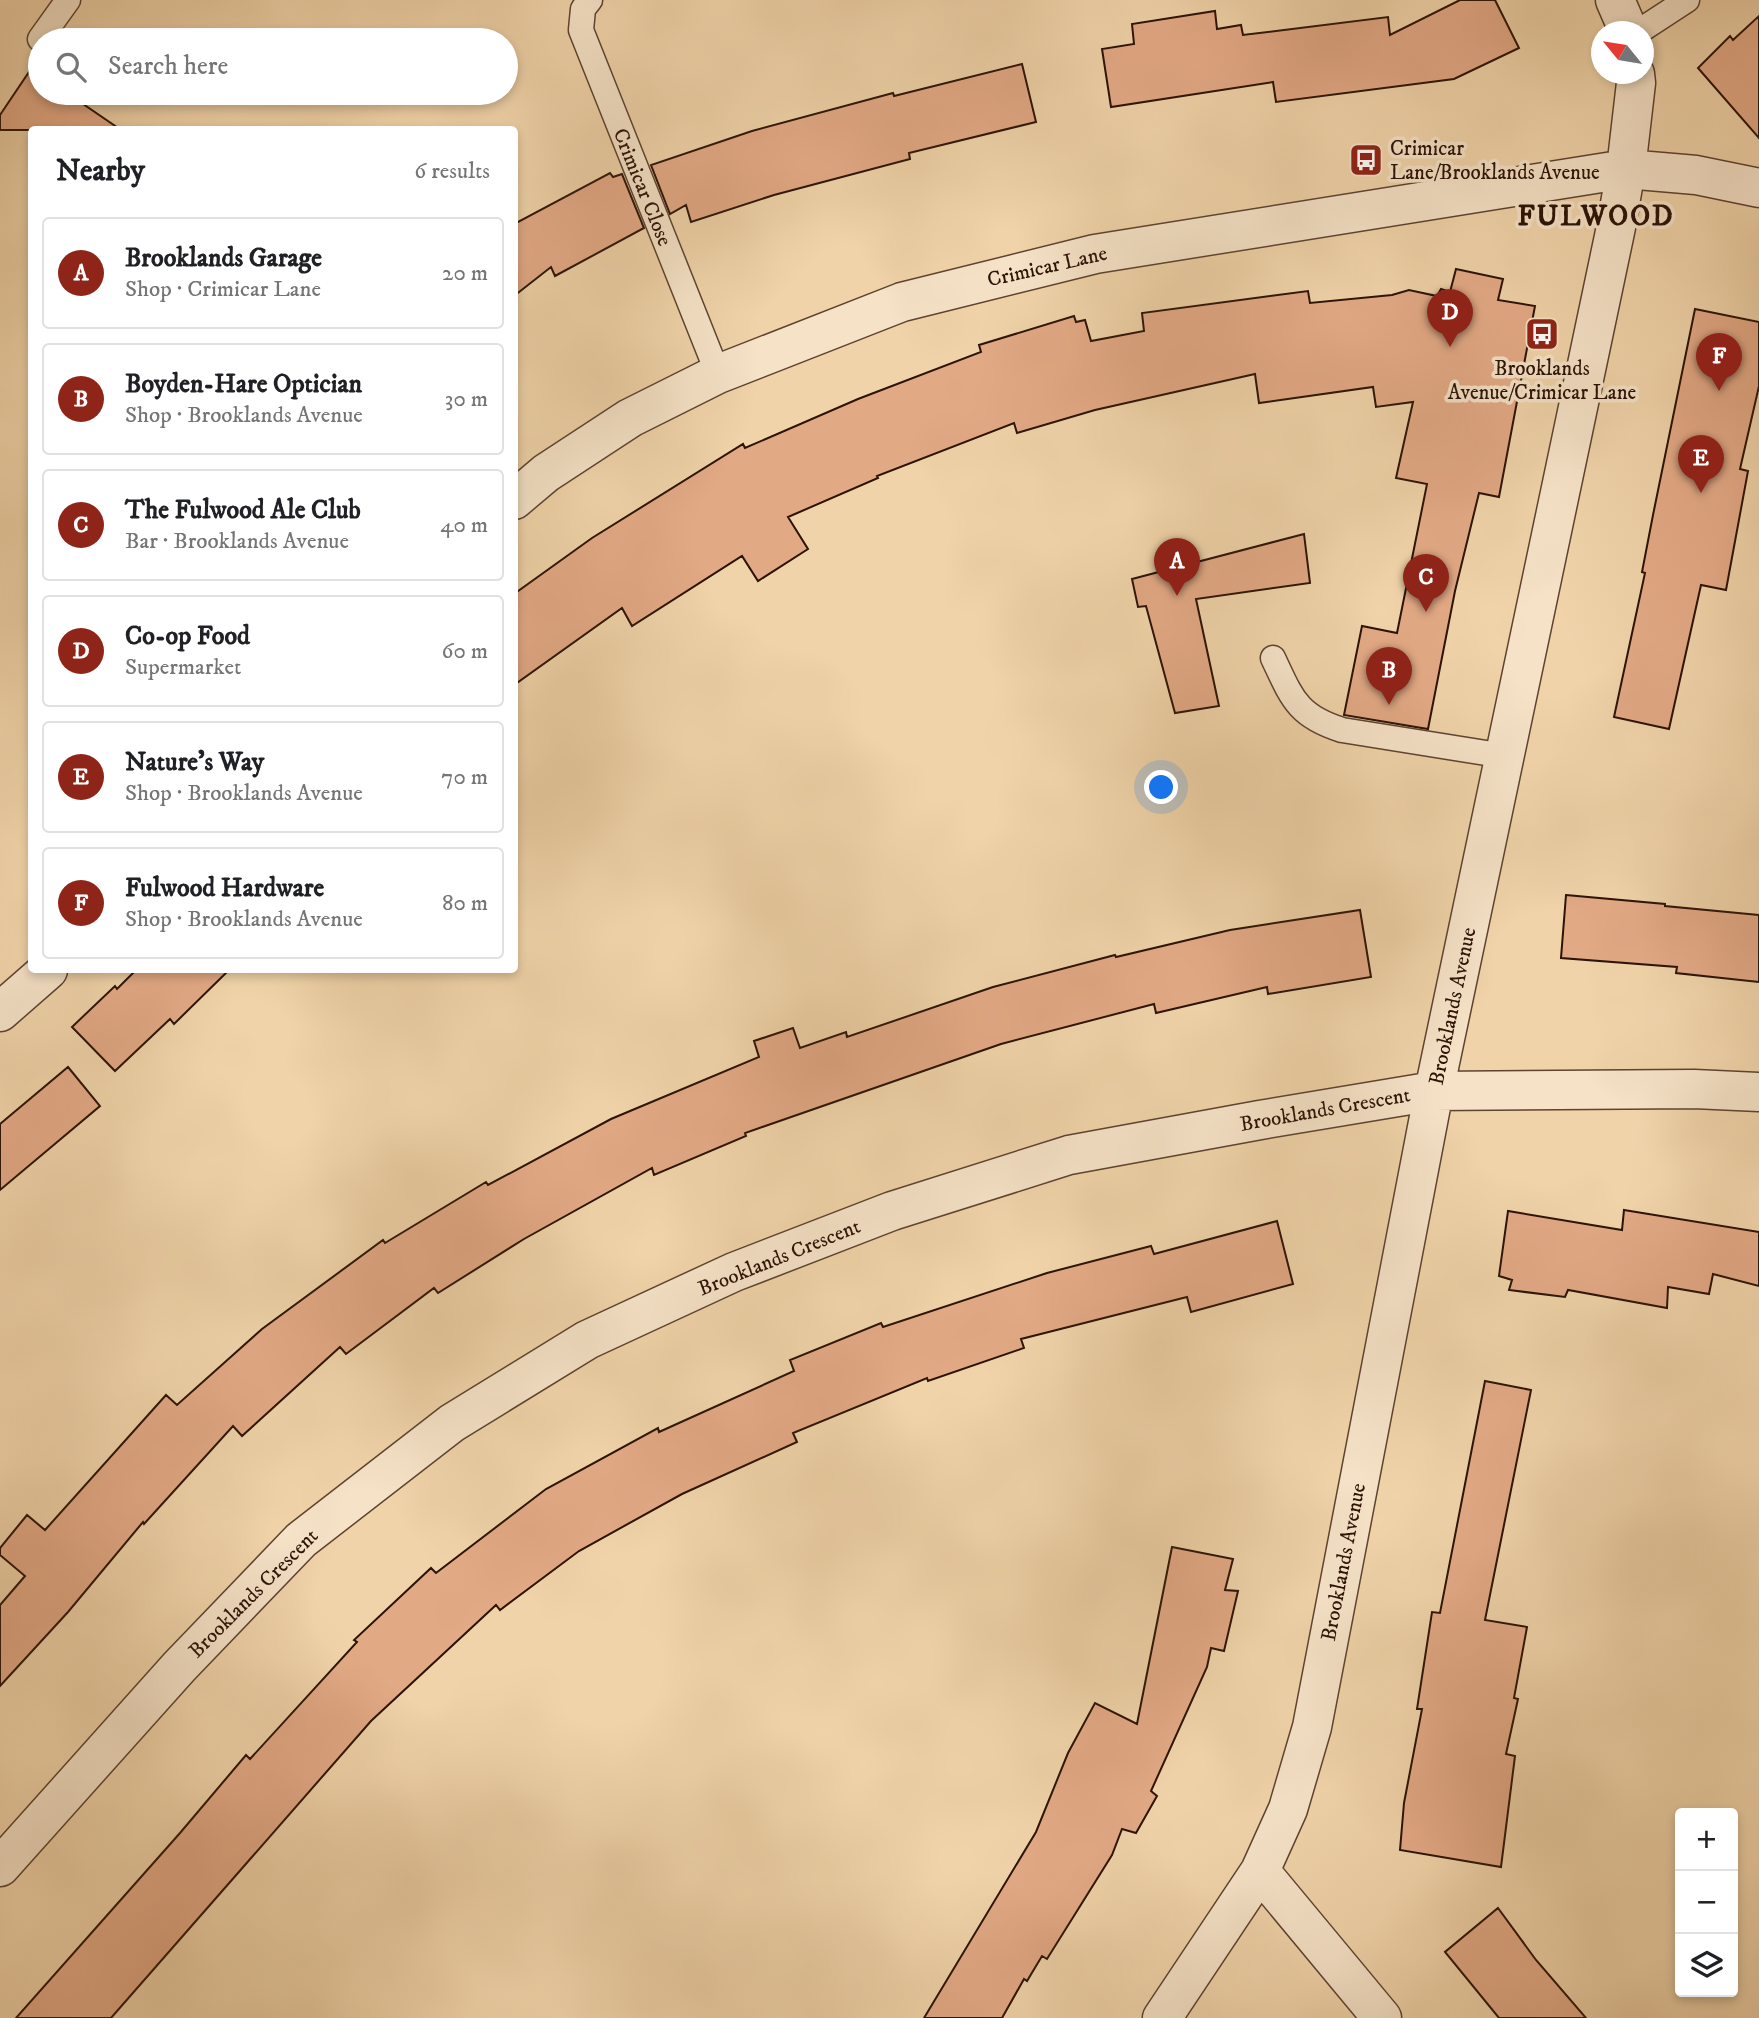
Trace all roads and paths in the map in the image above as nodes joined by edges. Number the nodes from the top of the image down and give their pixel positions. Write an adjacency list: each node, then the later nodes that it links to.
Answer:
1 (68, 0): 7 (lane)
2 (590, 0): 11 (lane, Crimicar Close)
3 (1615, 0): 5 (street)
4 (1687, 0): 6 (lane)
5 (1624, 21)
6 (1654, 22)
7 (48, 28)
8 (1636, 84): 9 (street, Brooklands Avenue)
9 (1626, 169): 10 (street, Crimicar Lane); 11 (street, Crimicar Lane); 14 (street, Brooklands Avenue)
10 (1759, 188)
11 (718, 374): 12 (street, Crimicar Lane)
12 (518, 497)
13 (1273, 658): 14 (lane)
14 (1505, 756): 17 (street, Brooklands Avenue)
15 (45, 973): 16 (street)
16 (0, 1012)
17 (1434, 1091): 18 (street, Brooklands Crescent); 19 (street, Brooklands Crescent); 20 (street, Brooklands Avenue)
18 (1759, 1092)
19 (0, 1867)
20 (1260, 1871): 21 (street, Brooklands Avenue); 22 (street)
21 (1161, 2018)
22 (1382, 2018)

